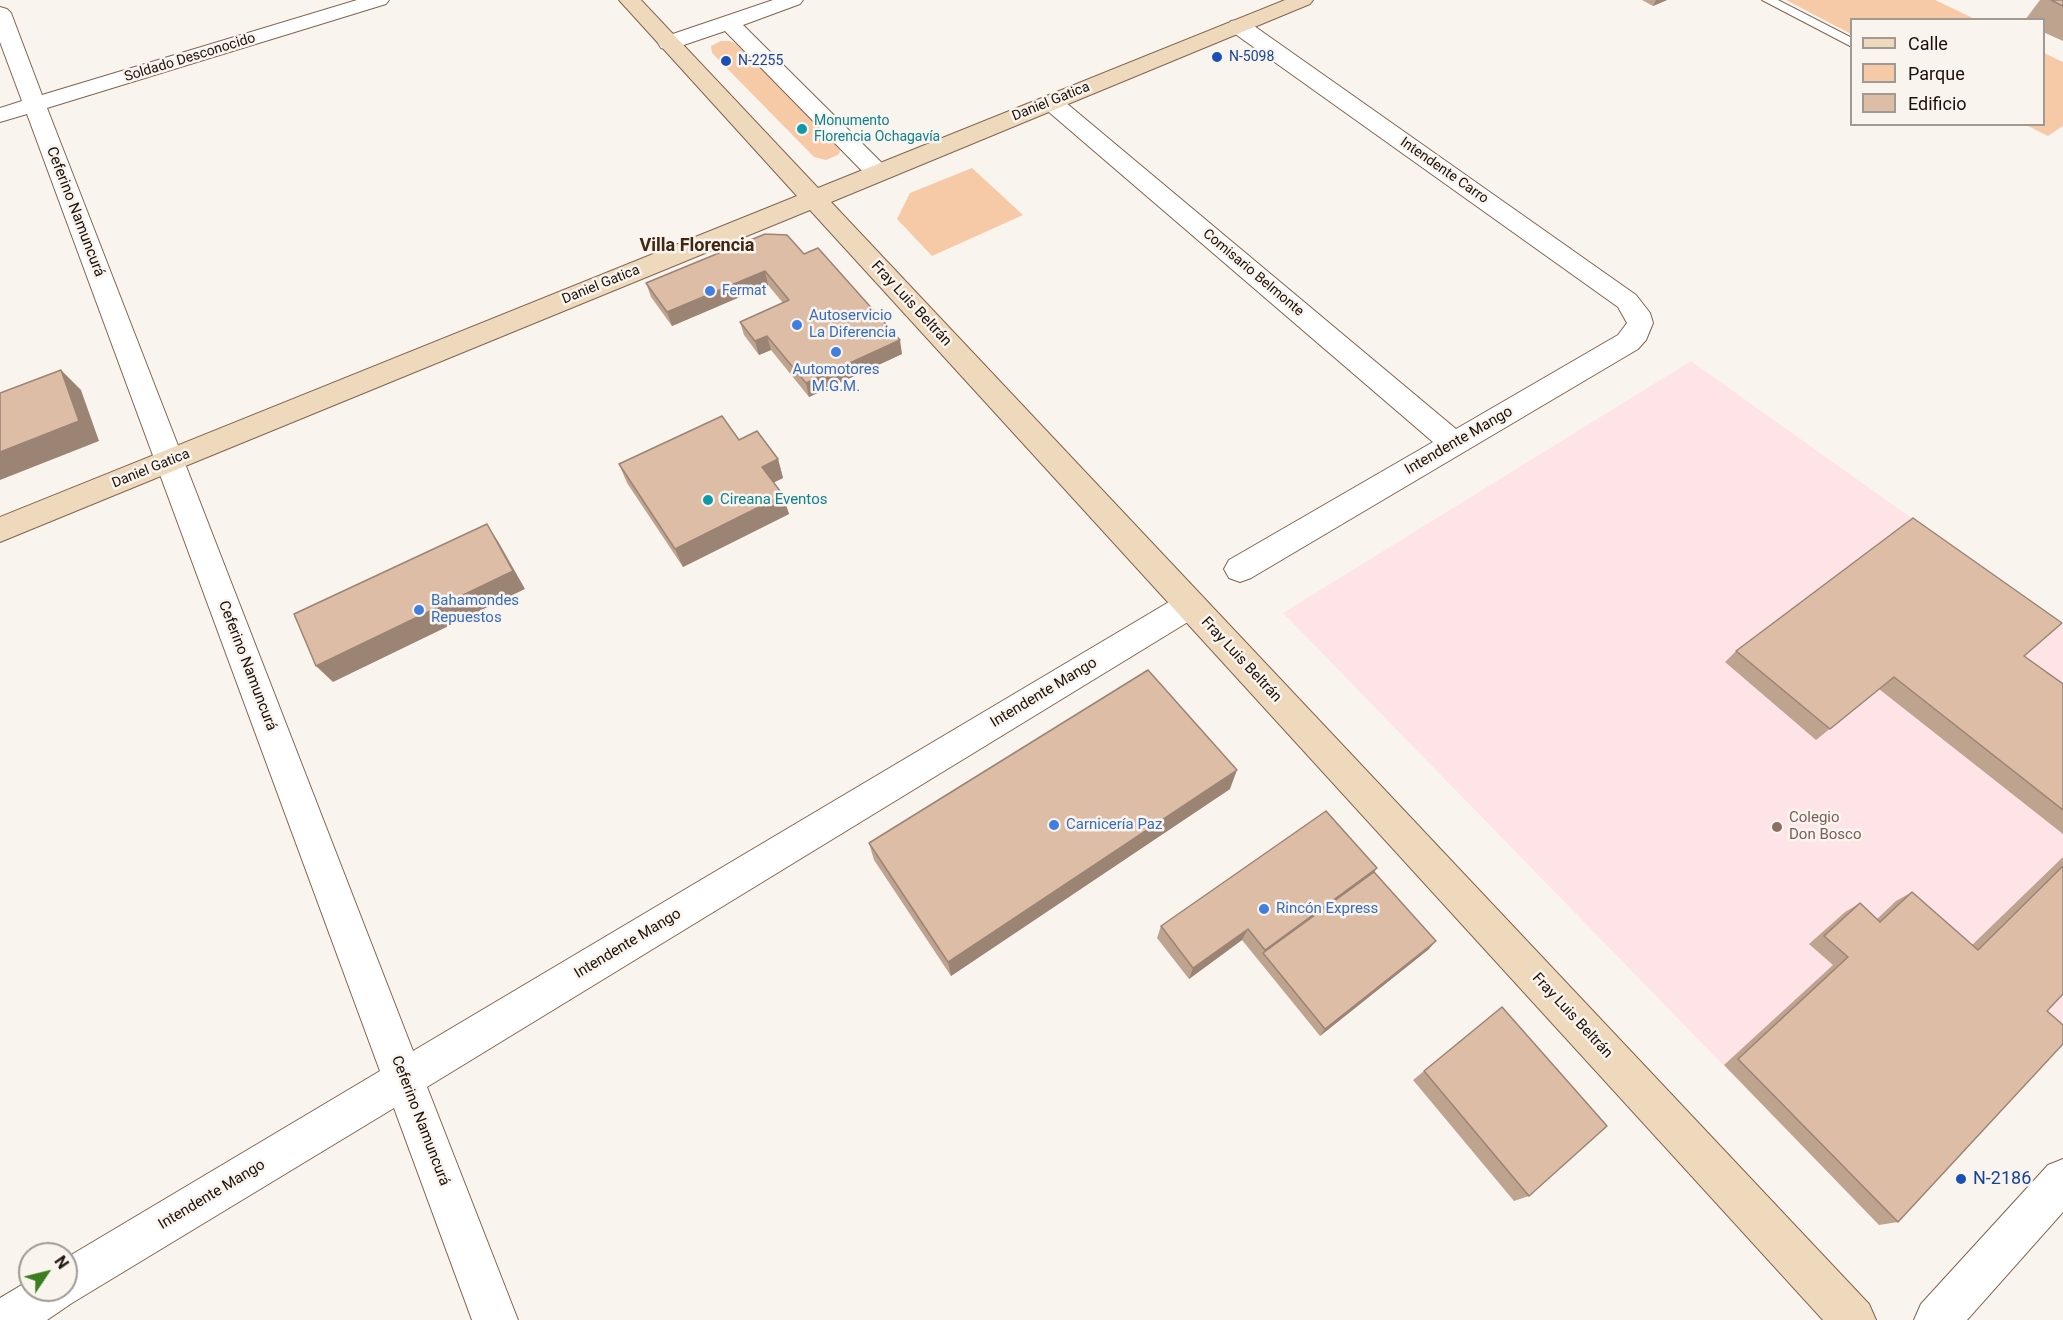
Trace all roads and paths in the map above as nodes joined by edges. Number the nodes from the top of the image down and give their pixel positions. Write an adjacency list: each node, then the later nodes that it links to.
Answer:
1 (379, 0): 12 (street, Soldado Desconocido)
2 (629, 0): 10 (street, Fray Luis Beltrán)
3 (793, 0): 7 (street)
4 (1303, 0): 8 (street, Daniel Gatica)
5 (1768, 0): 9 (lane)
6 (0, 13): 12 (street, Ceferino Namuncurá)
7 (728, 22): 10 (street); 14 (street)
8 (1239, 26): 11 (street, Daniel Gatica); 16 (street, Intendente Carro)
9 (1850, 42)
10 (669, 43): 15 (street, Fray Luis Beltrán)
11 (1051, 102): 14 (street, Daniel Gatica); 17 (street, Comisario Belmonte)
12 (35, 105): 13 (street, Soldado Desconocido); 18 (street, Ceferino Namuncurá)
13 (0, 115)
14 (878, 173): 15 (street, Daniel Gatica)
15 (814, 199): 18 (street, Daniel Gatica); 21 (street, Fray Luis Beltrán)
16 (1640, 323): 17 (street, Intendente Mango)
17 (1455, 444): 20 (street, Intendente Mango)
18 (169, 461): 19 (street, Daniel Gatica); 22 (street, Ceferino Namuncurá)
19 (0, 530)
20 (1240, 569)
21 (1190, 605): 22 (street, Intendente Mango); 28 (street, Fray Luis Beltrán)
22 (404, 1079): 24 (street, Intendente Mango); 27 (street, Ceferino Namuncurá)
23 (2063, 1180): 29 (street)
24 (78, 1276)
25 (35, 1302): 26 (street)
26 (5, 1320)
27 (495, 1320)
28 (1853, 1320)
29 (1937, 1320)

